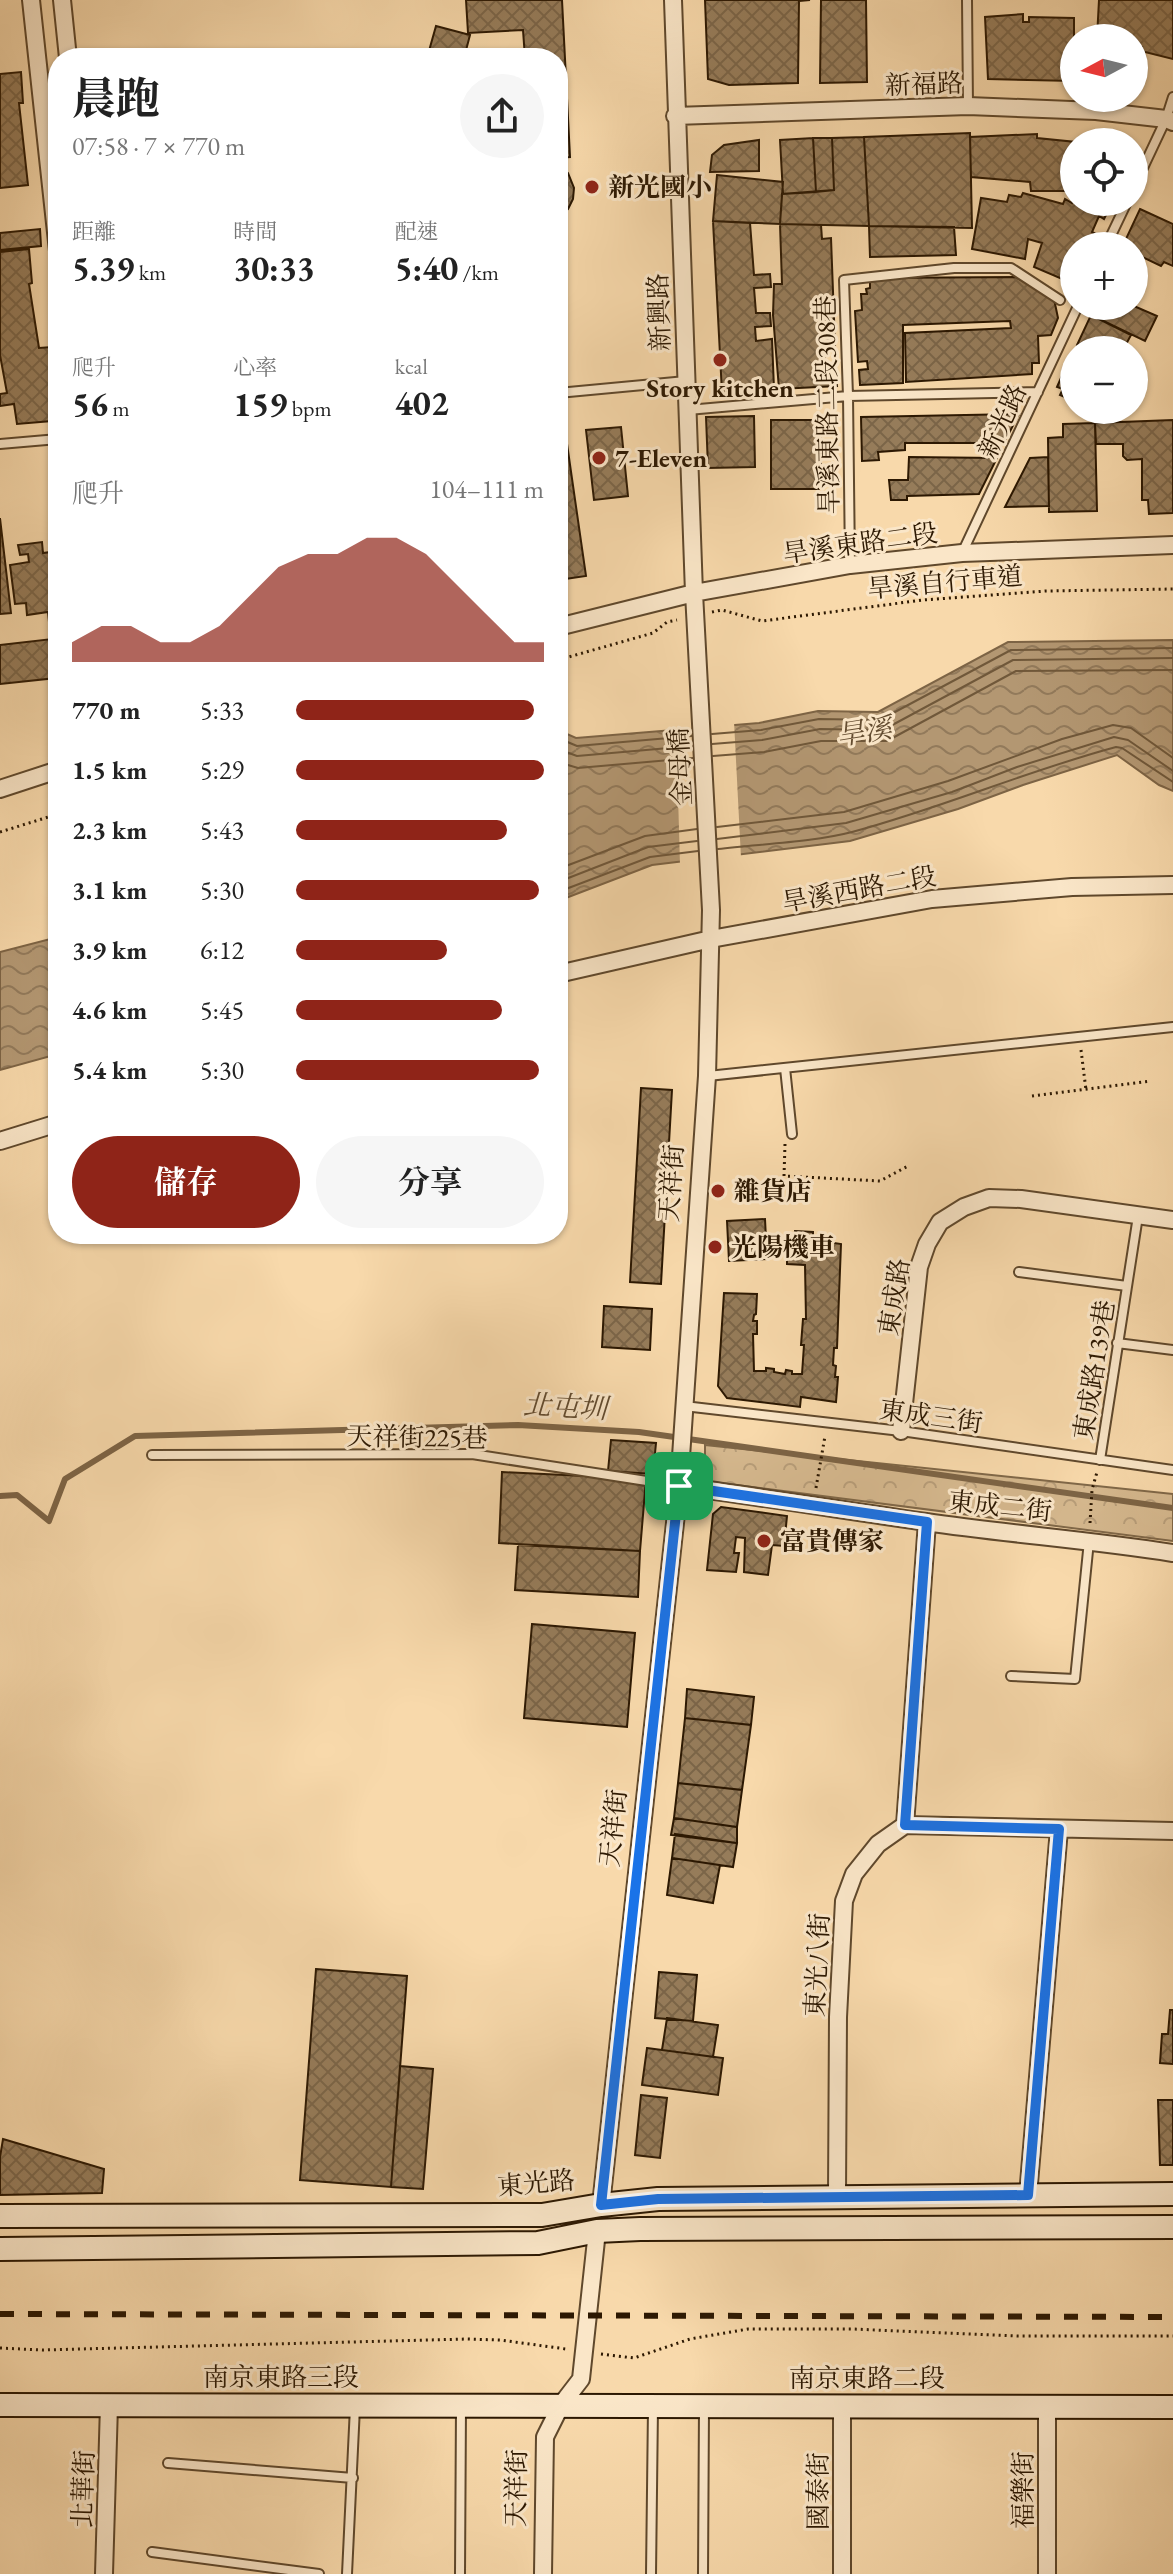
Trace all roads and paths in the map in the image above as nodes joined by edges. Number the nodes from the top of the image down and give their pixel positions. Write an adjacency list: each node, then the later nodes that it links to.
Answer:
1 (31, 0): 10 (street)
2 (62, 0): 5 (street)
3 (673, 0): 8 (street, 新興路)
4 (967, 0): 7 (lane)
5 (67, 48)
6 (1173, 97): 9 (lane)
7 (968, 106): 8 (street, 新福路); 9 (street, 新福路)
8 (675, 116): 14 (street, 新興路)
9 (1169, 121): 11 (lane)
10 (48, 158)
11 (1148, 161)
12 (1060, 300): 17 (lane, 旱溪東路二段308巷)
13 (1071, 320): 16 (lane, 新光路)
14 (686, 381): 15 (lane); 18 (street, 新興路)
15 (568, 392)
16 (1038, 392): 17 (lane); 22 (lane, 新光路)
17 (848, 396): 18 (lane); 23 (lane, 旱溪東路二段308巷)
18 (687, 410): 25 (street, 新興路)
19 (48, 440): 20 (lane)
20 (0, 444)
21 (1173, 545): 22 (street, 旱溪東路二段)
22 (962, 553): 23 (street, 旱溪東路二段)
23 (850, 565): 25 (street, 旱溪東路二段)
24 (1173, 589): 26 (path, 旱溪自行車道)
25 (694, 593): 28 (street, 新興路); 29 (street, 旱溪東路二段)
26 (722, 610)
27 (667, 622): 30 (path)
28 (697, 622): 36 (street, 金母橋)
29 (568, 624)
30 (568, 657)
31 (48, 773): 32 (street)
32 (0, 789)
33 (48, 817): 34 (path)
34 (0, 832)
35 (1173, 885): 37 (street, 旱溪西路二段)
36 (711, 910): 37 (street, 天祥街)
37 (711, 939): 38 (street, 旱溪西路二段); 42 (street, 天祥街)
38 (568, 972)
39 (1173, 1027): 40 (lane)
40 (1080, 1037): 41 (lane); 44 (path)
41 (785, 1068): 42 (lane); 47 (lane)
42 (707, 1076): 56 (street, 天祥街)
43 (1151, 1081): 44 (path)
44 (1086, 1090): 45 (path)
45 (1032, 1096)
46 (48, 1126): 48 (street)
47 (792, 1134): 49 (path)
48 (0, 1141)
49 (908, 1166)
50 (1138, 1216): 51 (street, 東成路); 53 (lane, 東成路139巷); 58 (street, 東成路)
51 (1173, 1220)
52 (1019, 1272): 53 (lane, 東成路139巷)
53 (1127, 1286): 54 (lane, 東成路139巷)
54 (1117, 1343): 55 (lane); 60 (lane, 東成路139巷)
55 (1173, 1350)
56 (684, 1406): 57 (lane, 東成三街); 63 (street, 天祥街)
57 (828, 1423): 58 (lane, 東成三街); 62 (path)
58 (901, 1431): 60 (lane, 東成三街)
59 (152, 1455): 63 (lane, 天祥街225巷)
60 (1100, 1460): 61 (lane, 東成三街); 64 (path)
61 (1173, 1470)
62 (816, 1482)
63 (679, 1486): 65 (street, 東成二街); 75 (street, 天祥街)
64 (1091, 1516)
65 (927, 1522): 66 (street, 東成二街); 69 (street)
66 (1090, 1540): 67 (street, 東成二街); 68 (lane)
67 (1173, 1553)
68 (1011, 1676)
69 (905, 1825): 70 (street); 73 (street, 東光八街)
70 (1059, 1829): 71 (street); 74 (street)
71 (1173, 1831)
72 (1173, 2194): 74 (street, 東光路)
73 (837, 2195): 74 (street, 東光路); 75 (street, 東光路)
74 (1028, 2195)
75 (601, 2205): 76 (street, 東光路); 78 (street, 天祥街)
76 (0, 2216)
77 (1173, 2227): 78 (street)
78 (597, 2231): 79 (street); 84 (street, 天祥街)
79 (0, 2249)
80 (704, 2404): 85 (street, 南京東路二段); 87 (street, 南京東路二段); 99 (lane)
81 (0, 2405): 82 (street, 南京東路三段)
82 (109, 2405): 83 (street, 南京東路三段); 93 (street, 北華街)
83 (355, 2405): 86 (street, 南京東路三段); 91 (lane)
84 (561, 2405): 85 (street, 南京東路二段); 86 (street, 南京東路三段); 97 (street, 天祥街)
85 (653, 2405): 98 (lane)
86 (461, 2406): 96 (lane)
87 (842, 2407): 88 (street, 南京東路二段); 100 (street, 國泰街)
88 (1047, 2407): 89 (street, 南京東路二段); 101 (street, 福樂街)
89 (1173, 2407)
90 (168, 2463): 91 (lane)
91 (353, 2478): 95 (lane)
92 (152, 2552): 94 (lane)
93 (104, 2574)
94 (319, 2574)
95 (347, 2574)
96 (460, 2574)
97 (543, 2574)
98 (651, 2574)
99 (703, 2574)
100 (842, 2574)
101 (1047, 2574)

